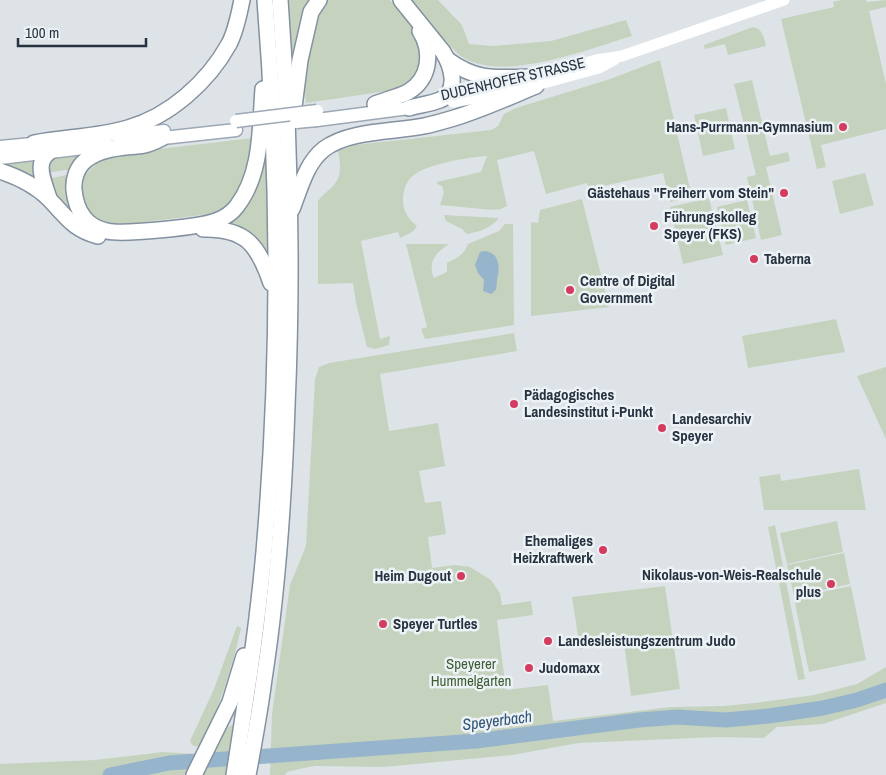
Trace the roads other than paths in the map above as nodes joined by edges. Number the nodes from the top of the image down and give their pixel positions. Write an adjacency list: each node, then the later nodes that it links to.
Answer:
1 (242, 0): 18 (highway)
2 (264, 0): 8 (highway)
3 (280, 0): 19 (highway)
4 (320, 0): 19 (highway)
5 (393, 0): 12 (highway)
6 (401, 0): 9 (highway)
7 (784, 0): 10 (main road, DUDENHOFER STRASSE)
8 (267, 35): 16 (highway); 26 (highway)
9 (448, 60): 10 (highway); 11 (highway)
10 (535, 82): 11 (main road, DUDENHOFER STRASSE); 13 (main road, DUDENHOFER STRASSE); 25 (highway)
11 (447, 95): 12 (main road, DUDENHOFER STRASSE); 13 (highway)
12 (375, 104): 14 (main road)
13 (410, 108): 14 (main road)
14 (317, 115): 15 (main road, bridge)
15 (236, 125): 16 (main road); 17 (main road)
16 (162, 138): 21 (main road)
17 (77, 140): 18 (main road); 21 (highway)
18 (34, 143): 20 (main road)
19 (288, 146): 25 (highway)
20 (0, 147)
21 (46, 153): 22 (main road); 24 (highway)
22 (0, 158)
23 (0, 171): 24 (highway)
24 (49, 199): 26 (highway)
25 (290, 215): 28 (highway)
26 (275, 294): 27 (highway)
27 (257, 619): 28 (highway); 29 (highway)
28 (253, 732): 30 (highway); 31 (highway); 32 (highway)
29 (194, 775)
30 (234, 775)
31 (248, 775)
32 (259, 775)

